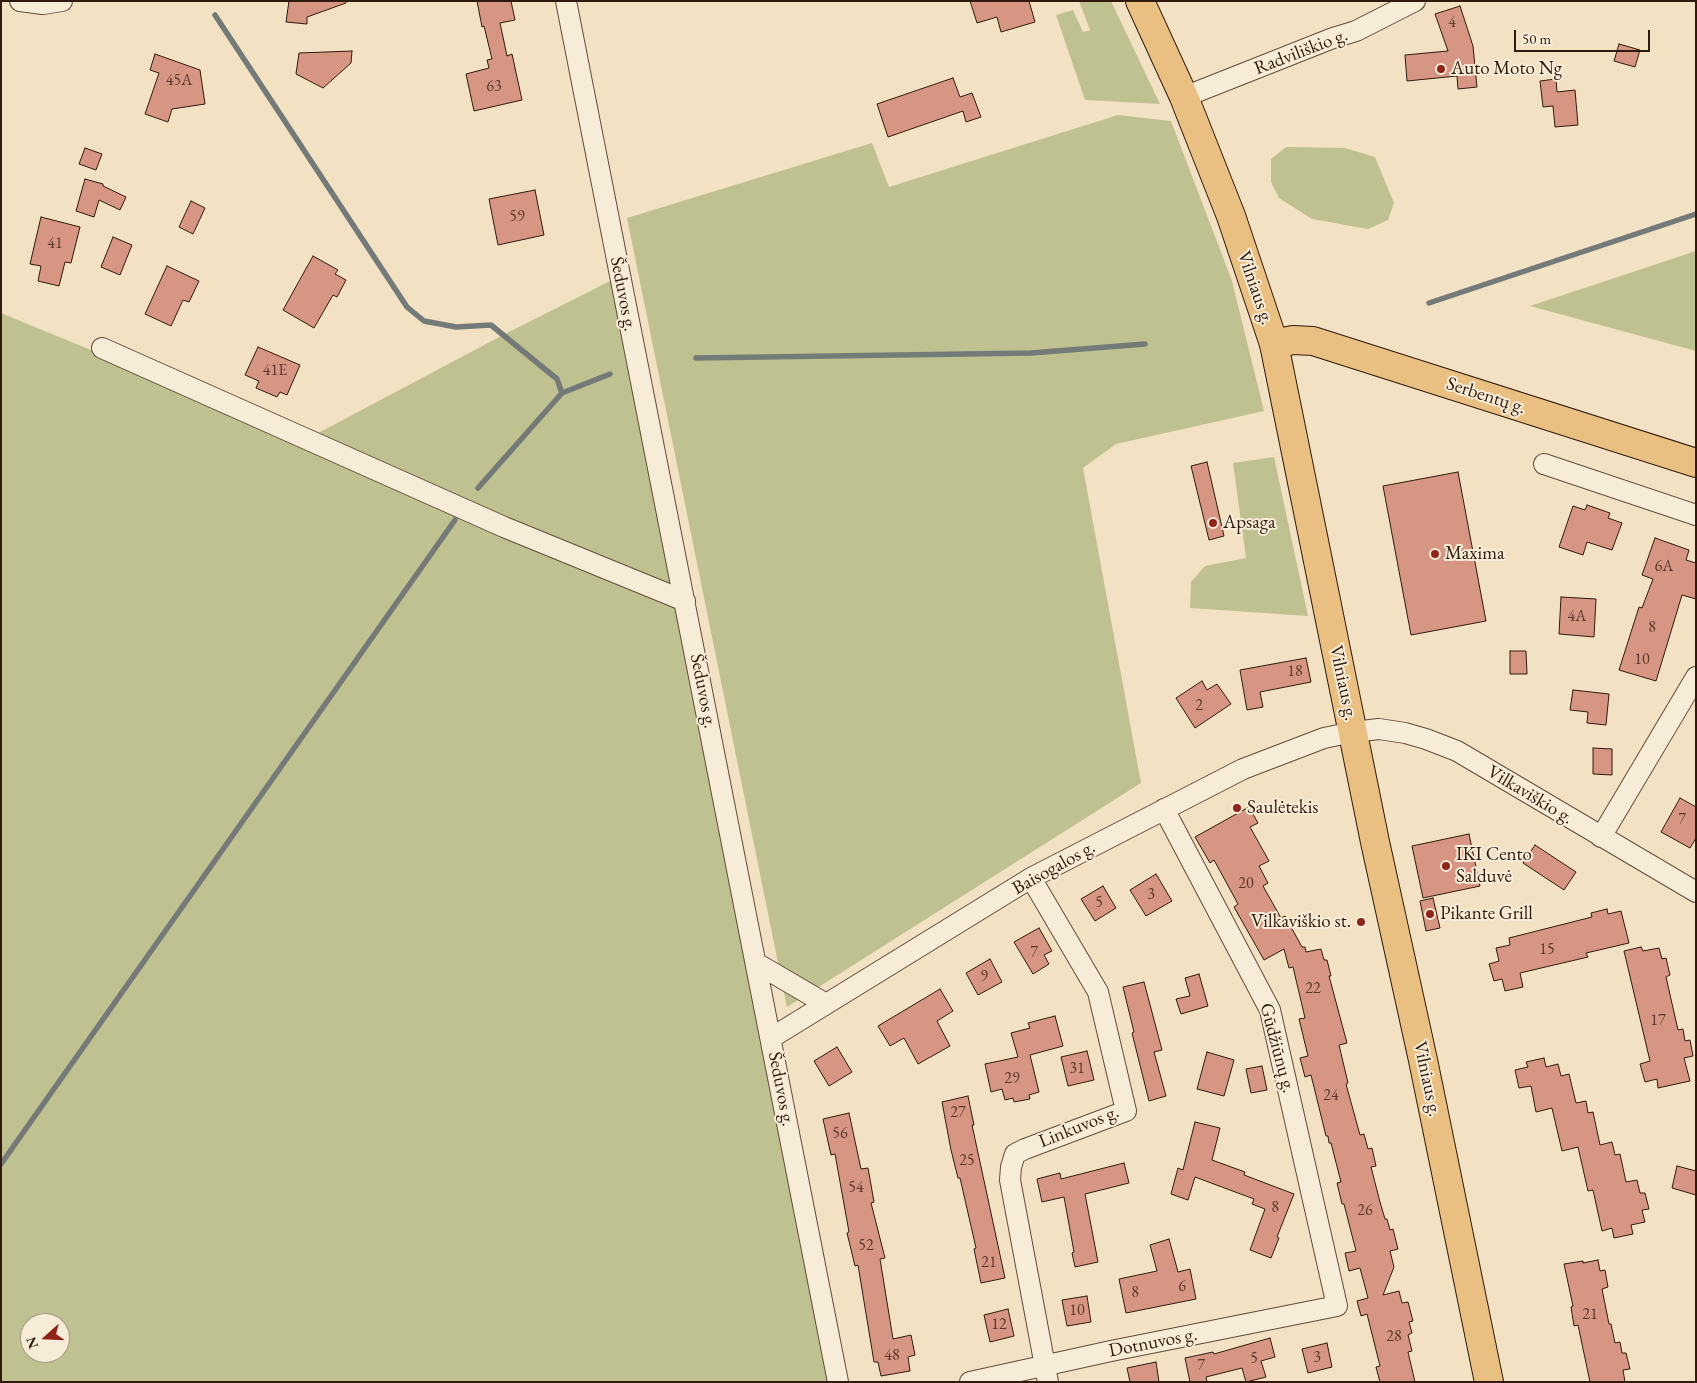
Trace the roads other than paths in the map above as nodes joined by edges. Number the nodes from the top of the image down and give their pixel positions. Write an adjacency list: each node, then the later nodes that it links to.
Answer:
1 (20, 1): 2 (street)
2 (62, 1)
3 (566, 1): 12 (street, Šeduvos g.)
4 (1140, 1): 6 (main road, Vilniaus g.)
5 (1415, 1): 6 (street, Radviliškio g.)
6 (1184, 97): 7 (main road, Vilniaus g.)
7 (1274, 344): 9 (main road, Serbentų g.); 14 (main road, Vilniaus g.)
8 (102, 348): 12 (street)
9 (1696, 463)
10 (1544, 464): 11 (street)
11 (1696, 515)
12 (685, 602): 19 (street, Šeduvos g.)
13 (1696, 677): 16 (street)
14 (1353, 732): 15 (street, Baisogalos g.); 16 (street, Vilkaviškio g.); 26 (main road, Vilniaus g.)
15 (1164, 809): 17 (street, Baisogalos g.); 22 (street, Gūdžiūnų g.)
16 (1601, 837): 18 (street, Vilkaviškio g.)
17 (1031, 878): 20 (street, Baisogalos g.); 23 (street, Linkuvos g.)
18 (1696, 892)
19 (756, 963): 20 (street); 21 (street, Šeduvos g.)
20 (826, 1004): 21 (street, Baisogalos g.)
21 (771, 1038): 24 (street, Šeduvos g.)
22 (1337, 1306): 23 (street, Dotnuvos g.)
23 (1046, 1374): 25 (street, Dotnuvos g.)
24 (838, 1382)
25 (970, 1382)
26 (1489, 1382)

